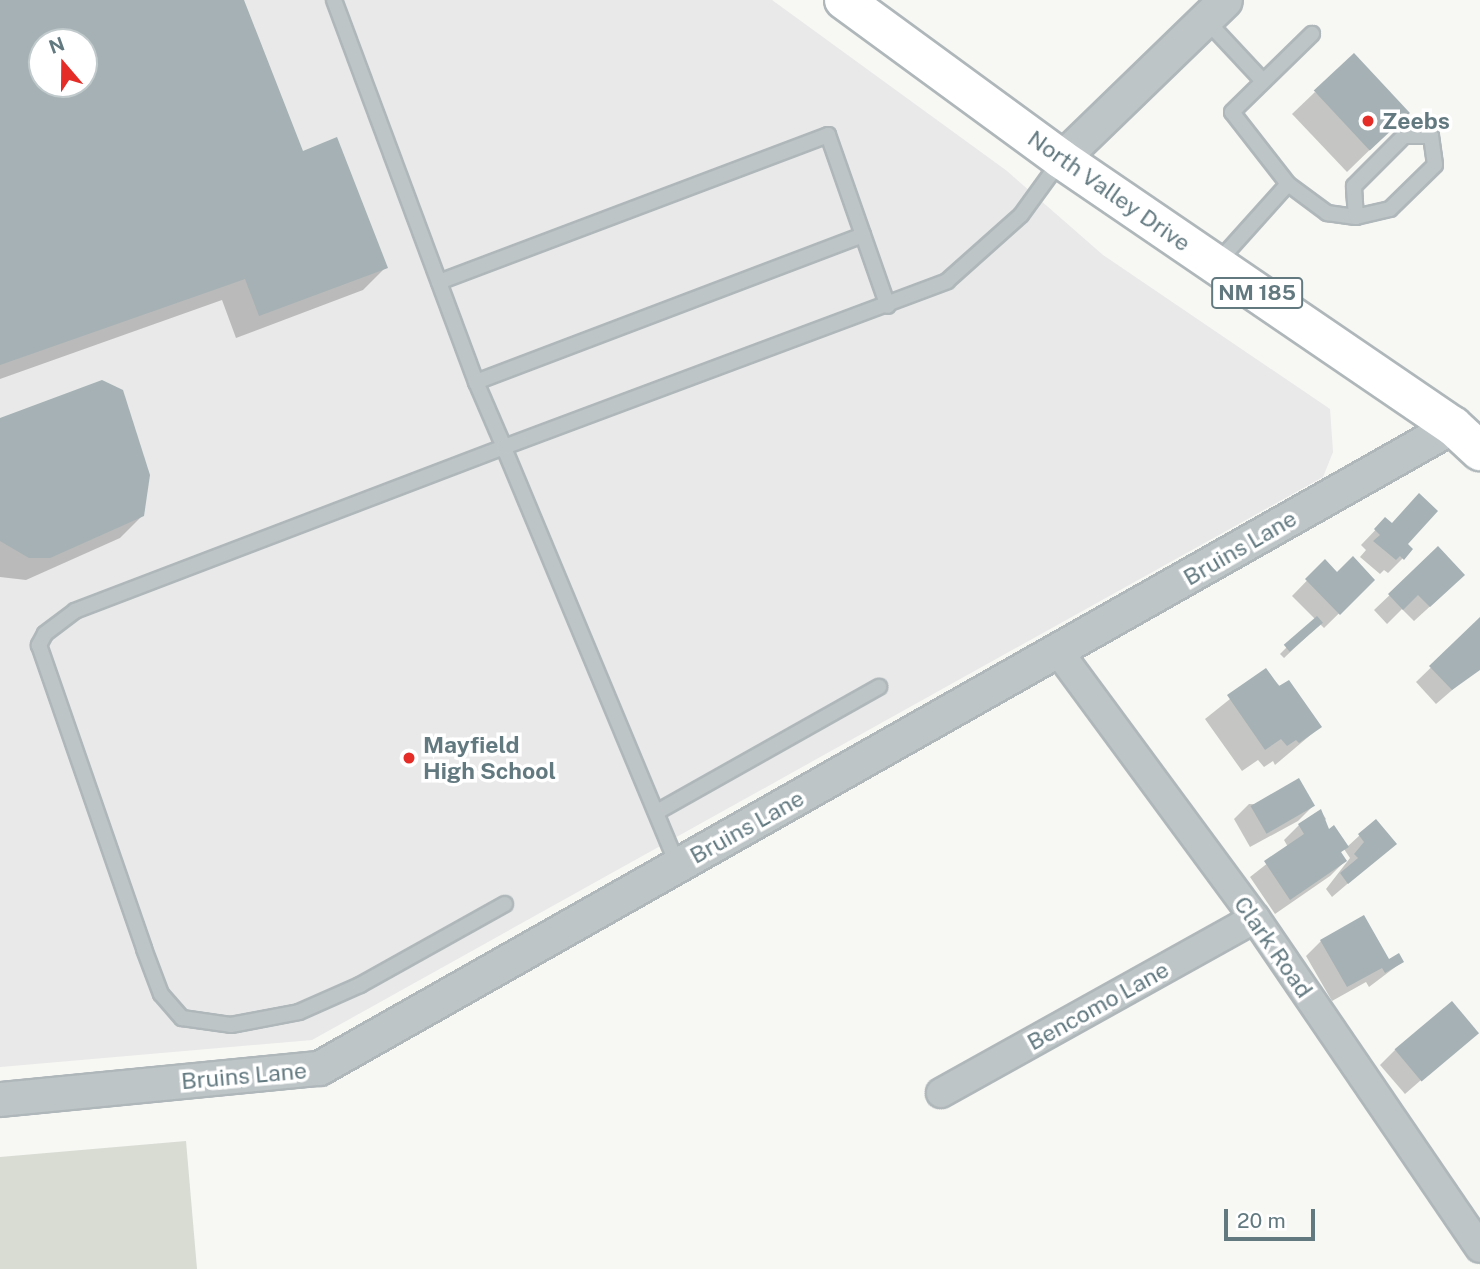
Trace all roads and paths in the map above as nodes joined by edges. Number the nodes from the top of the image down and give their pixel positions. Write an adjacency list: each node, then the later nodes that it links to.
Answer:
1 (334, 0): 11 (lane)
2 (844, 0): 6 (main road, North Valley Drive / NM 185)
3 (1215, 10): 5 (lane); 6 (street)
4 (1312, 34): 5 (lane)
5 (1263, 81): 7 (lane)
6 (1061, 159): 10 (main road, North Valley Drive / NM 185); 12 (lane)
7 (1288, 184): 8 (lane); 10 (lane)
8 (1356, 217): 8 (lane)
9 (863, 235): 11 (lane); 12 (lane); 13 (lane)
10 (1216, 264): 14 (main road, North Valley Drive / NM 185)
11 (439, 282): 13 (lane)
12 (888, 306): 15 (lane)
13 (476, 382): 15 (lane)
14 (1466, 439): 16 (street, Bruins Lane)
15 (504, 447): 18 (lane); 20 (lane)
16 (1058, 651): 19 (street, Bruins Lane); 21 (street, Clark Road)
17 (880, 687): 18 (lane)
18 (657, 812): 19 (lane)
19 (678, 866): 23 (street, Bruins Lane)
20 (505, 904)
21 (1255, 918): 22 (street, Bencomo Lane); 24 (street, Clark Road)
22 (941, 1093)
23 (0, 1099)
24 (1480, 1248)

